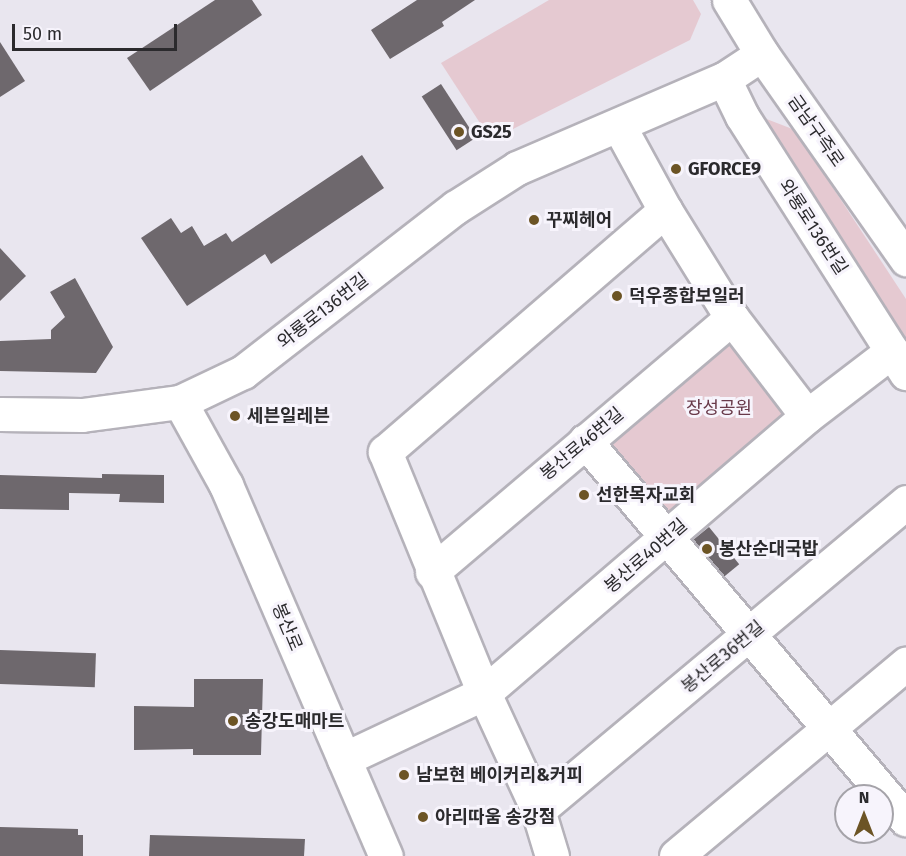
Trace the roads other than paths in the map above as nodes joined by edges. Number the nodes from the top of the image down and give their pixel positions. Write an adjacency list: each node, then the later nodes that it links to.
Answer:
1 (729, 0): 2 (street, 금남구즉로)
2 (762, 54): 3 (street, 와룡로136번길); 6 (street, 금남구즉로)
3 (724, 80): 4 (street, 와룡로136번길); 8 (street, 와룡로136번길)
4 (619, 126): 5 (street); 9 (street, 와룡로136번길)
5 (665, 210): 7 (street); 15 (street)
6 (906, 259)
7 (732, 318): 11 (street); 12 (street, 봉산로46번길)
8 (899, 362): 11 (street, 봉산로40번길)
9 (180, 402): 10 (street, 와룡로136번길); 20 (street, 봉산로)
10 (0, 414)
11 (807, 416): 14 (street, 봉산로40번길)
12 (585, 441): 14 (street); 15 (street, 봉산로46번길)
13 (906, 502): 16 (street, 봉산로36번길)
14 (668, 537): 16 (street); 18 (street, 봉산로40번길)
15 (432, 572): 18 (street)
16 (749, 637): 19 (street); 21 (street, 봉산로36번길)
17 (906, 664): 19 (street)
18 (484, 693): 20 (street, 봉산로40번길); 21 (street)
19 (828, 729): 22 (street); 25 (street)
20 (344, 759): 23 (street, 봉산로)
21 (538, 810): 24 (street)
22 (906, 819)
23 (386, 856)
24 (552, 856)
25 (676, 856)

